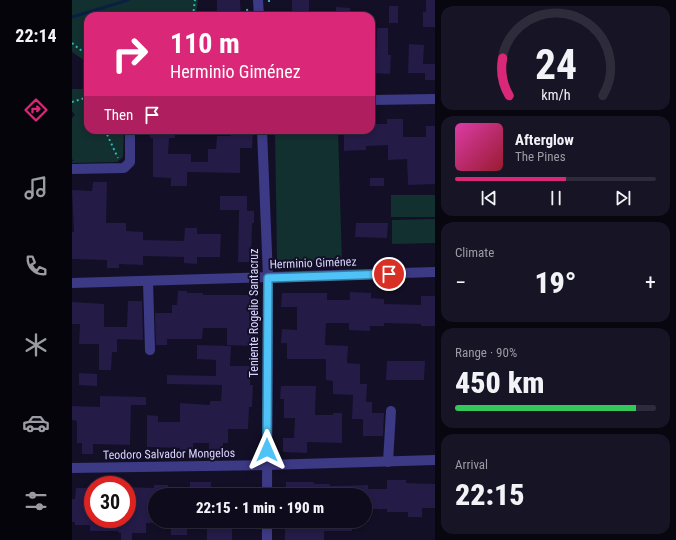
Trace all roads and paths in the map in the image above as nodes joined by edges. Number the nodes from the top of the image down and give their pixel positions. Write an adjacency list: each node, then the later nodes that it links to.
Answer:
1 (195, 0): 3 (path)
2 (258, 0): 4 (street)
3 (194, 12)
4 (259, 12)
5 (72, 43): 6 (path)
6 (84, 53)
7 (84, 98): 10 (path)
8 (435, 99): 9 (street)
9 (375, 100)
10 (72, 102)
11 (108, 134): 14 (path)
12 (130, 134): 15 (street)
13 (262, 134): 17 (street, Teniente Rogelio Santacruz)
14 (121, 156)
15 (72, 169)
16 (435, 272): 17 (street, Herminio Giménez)
17 (268, 278): 18 (street, Herminio Giménez); 24 (street, Teniente Rogelio Santacruz)
18 (148, 281): 19 (street, Herminio Giménez); 20 (street)
19 (72, 282)
20 (150, 350)
21 (391, 411): 23 (street)
22 (435, 460): 23 (street, Teodoro Salvador Mongelos)
23 (388, 462): 24 (street, Teodoro Salvador Mongelos)
24 (267, 465): 25 (street, Teodoro Salvador Mongelos); 26 (street, Teniente Rogelio Santacruz)
25 (72, 468)
26 (267, 488)
27 (267, 528): 28 (street)
28 (267, 540)

